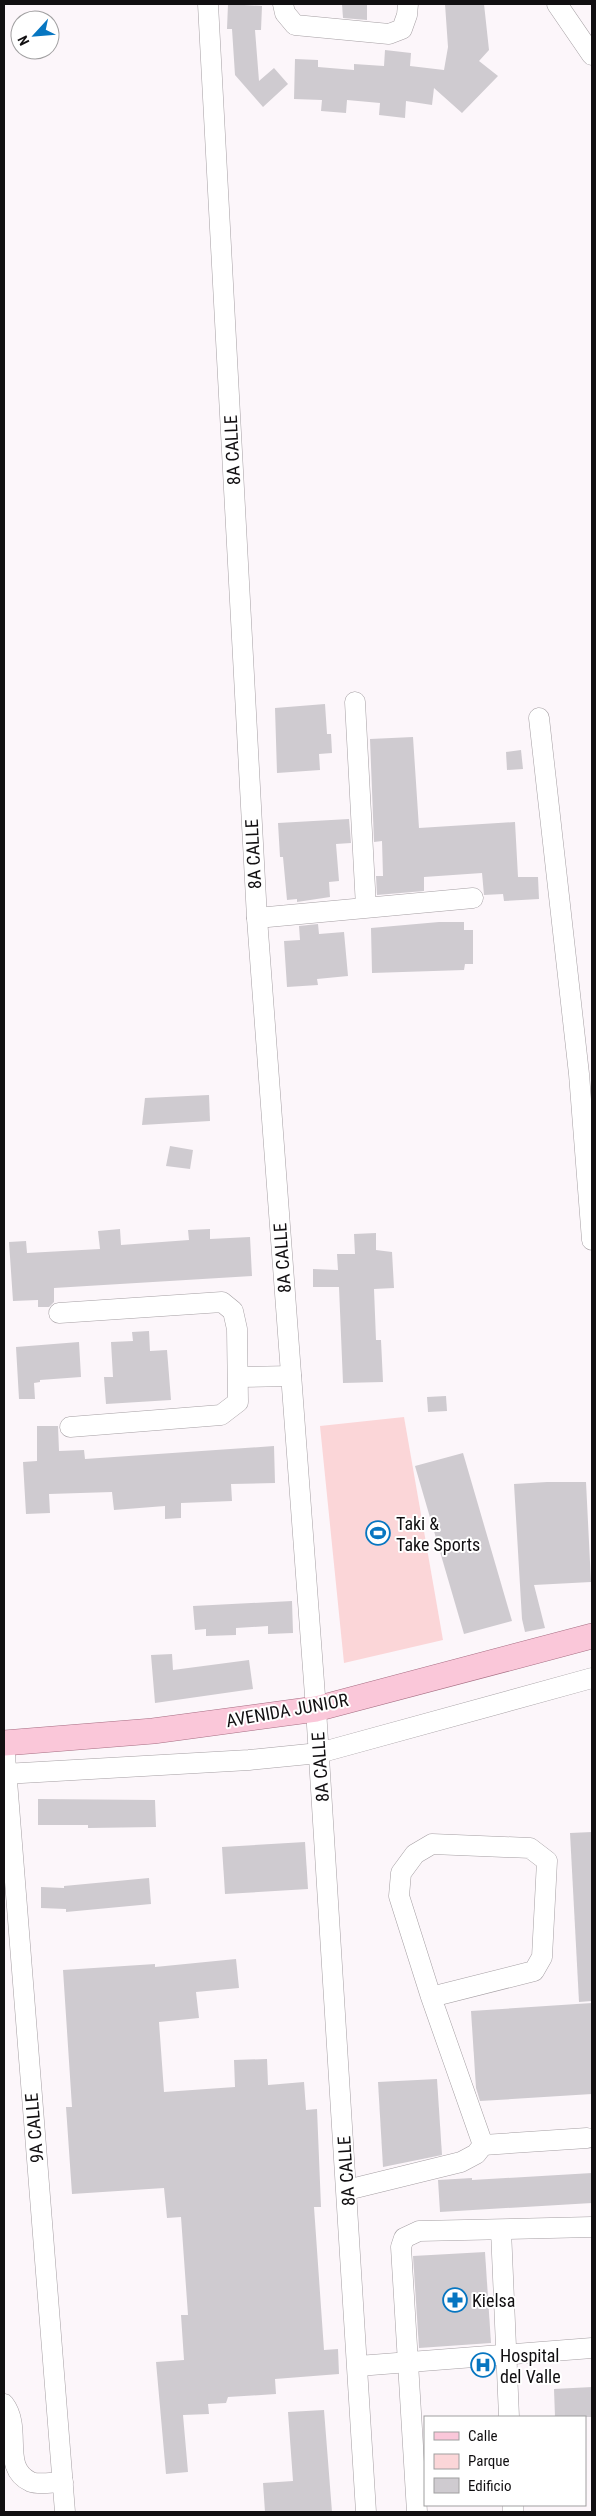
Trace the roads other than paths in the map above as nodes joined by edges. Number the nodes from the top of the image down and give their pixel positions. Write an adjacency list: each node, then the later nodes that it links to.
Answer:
1 (208, 4): 10 (street, 8A CALLE)
2 (283, 4): 3 (street)
3 (408, 4)
4 (557, 4): 5 (street)
5 (592, 55)
6 (355, 702): 9 (street)
7 (539, 718): 11 (street)
8 (473, 898): 9 (street)
9 (366, 907): 10 (street)
10 (257, 918): 13 (street, 8A CALLE)
11 (592, 1240)
12 (59, 1313): 14 (street)
13 (291, 1376): 14 (street); 18 (street, 8A CALLE)
14 (239, 1377): 15 (street)
15 (70, 1427)
16 (592, 1636): 18 (main road, AVENIDA JUNIOR)
17 (592, 1678): 20 (street)
18 (316, 1709): 19 (main road, AVENIDA JUNIOR); 20 (street, 8A CALLE)
19 (4, 1743): 21 (street, 9A CALLE)
20 (319, 1753): 21 (street); 25 (street, 8A CALLE)
21 (5, 1774): 34 (street, 9A CALLE)
22 (430, 1997): 22 (street); 24 (street)
23 (587, 2138): 24 (street)
24 (483, 2145): 25 (street)
25 (347, 2190): 31 (street, 8A CALLE)
26 (592, 2226): 27 (street)
27 (501, 2230): 29 (street); 30 (street)
28 (592, 2348): 29 (street)
29 (506, 2353): 30 (street); 33 (street)
30 (407, 2362): 31 (street); 37 (street)
31 (358, 2366): 36 (street, 8A CALLE)
32 (4, 2404): 34 (street)
33 (509, 2416)
34 (63, 2482): 35 (street, 9A CALLE)
35 (65, 2512)
36 (366, 2512)
37 (417, 2512)

